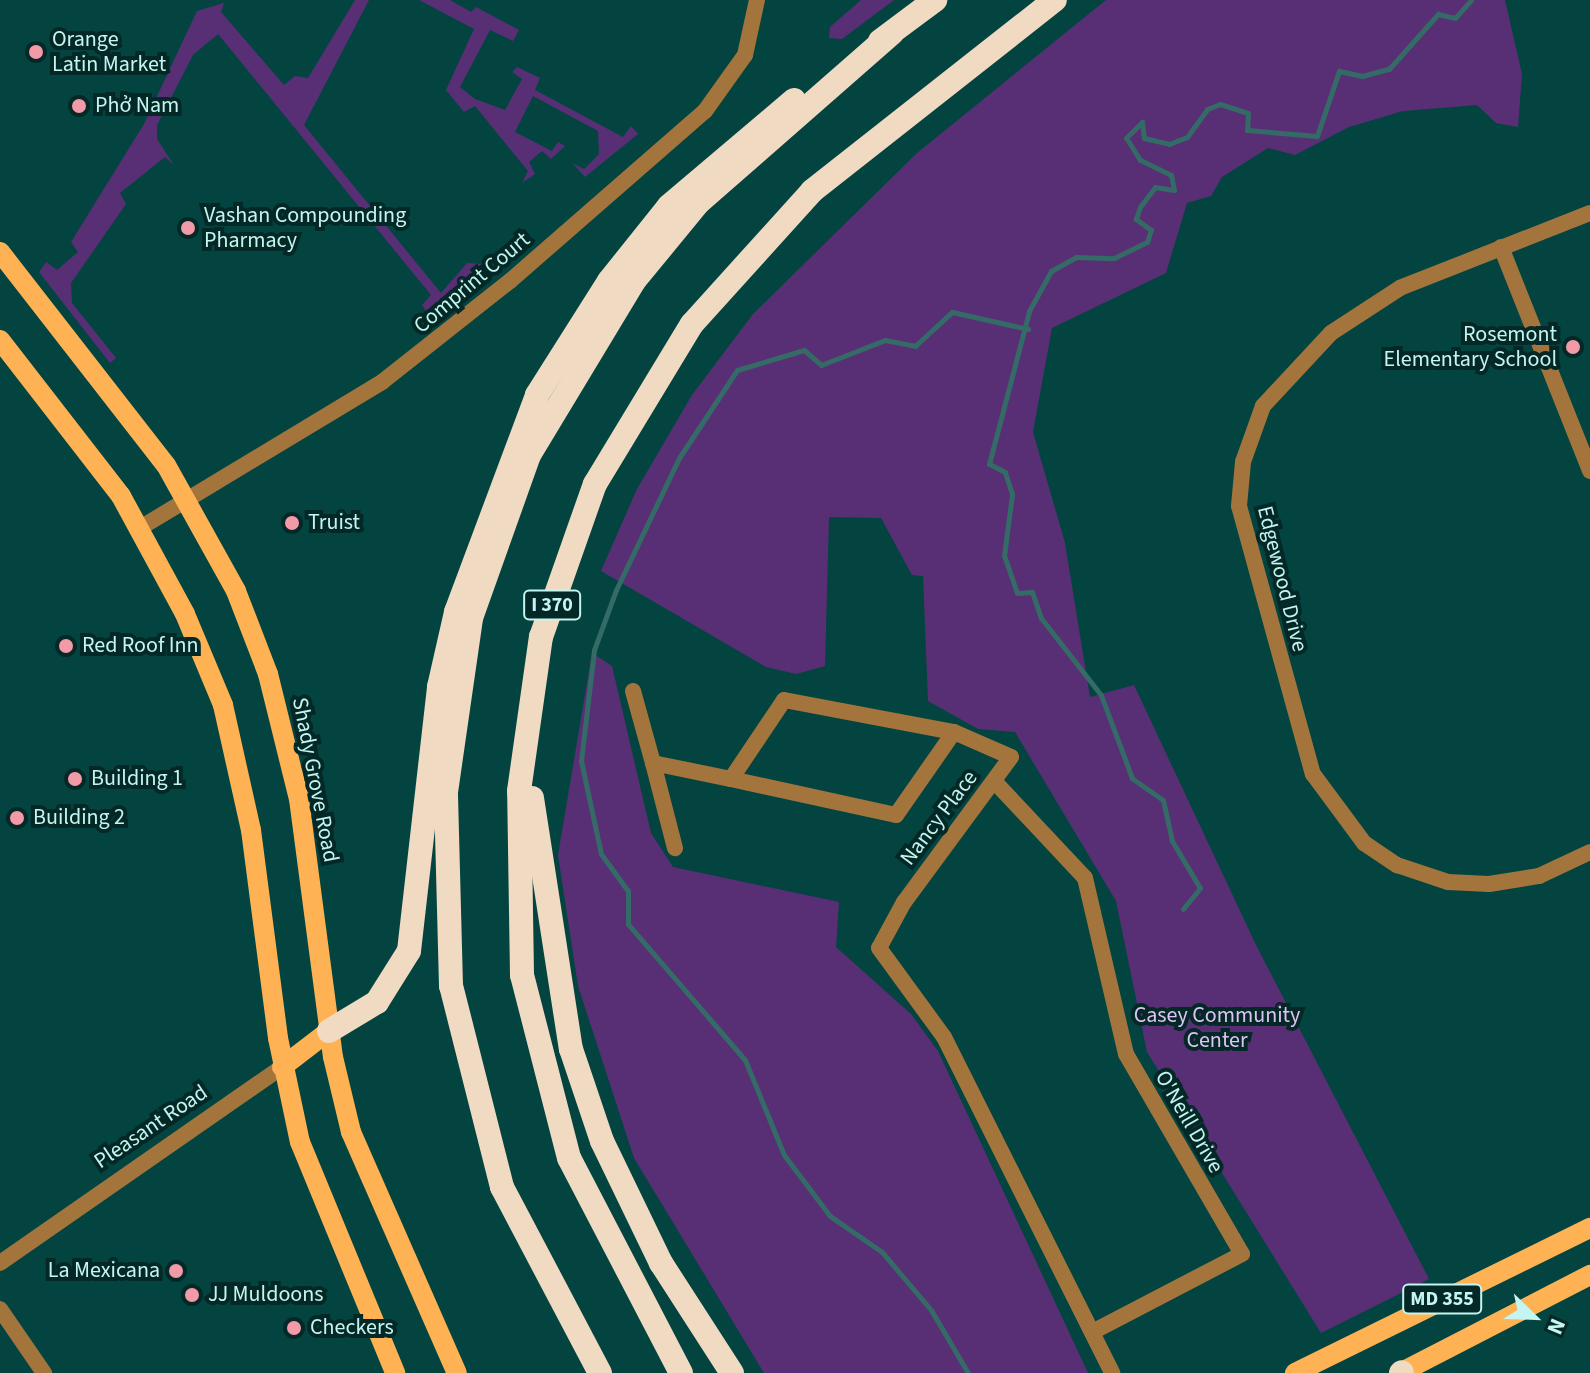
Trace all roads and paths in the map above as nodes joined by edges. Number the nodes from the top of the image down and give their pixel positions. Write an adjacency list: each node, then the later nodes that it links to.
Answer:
1 (757, 0): 10 (street, Comprint Court)
2 (935, 0): 4 (highway)
3 (1055, 0): 13 (highway, I 370)
4 (892, 33): 20 (highway); 30 (highway)
5 (1590, 213): 6 (street, Edgewood Drive)
6 (1501, 247): 9 (street); 19 (street, Edgewood Drive)
7 (0, 252): 10 (main road, Shady Grove Road)
8 (0, 340): 11 (main road)
9 (1590, 471)
10 (188, 501): 11 (street, Comprint Court); 20 (main road, Shady Grove Road)
11 (140, 528): 21 (main road)
12 (633, 691): 15 (street)
13 (525, 729): 31 (highway, I 370); 32 (highway)
14 (954, 732): 16 (street, Nancy Place); 16 (street, Nancy Place); 17 (street, Nancy Place)
15 (653, 763): 16 (street, Nancy Place); 18 (street)
16 (731, 779)
17 (994, 781): 26 (street, Nancy Place); 26 (street, O'Neill Drive)
18 (675, 848)
19 (1590, 852)
20 (329, 1031): 21 (main road, Pleasant Road); 29 (main road, Shady Grove Road)
21 (282, 1067): 23 (street, Pleasant Road); 28 (main road)
22 (1590, 1228): 34 (main road, MD 355)
23 (0, 1263)
24 (1590, 1275): 35 (main road, MD 355)
25 (0, 1309): 27 (street)
26 (1092, 1332): 33 (street)
27 (44, 1373)
28 (395, 1373)
29 (457, 1373)
30 (600, 1373)
31 (681, 1373)
32 (732, 1373)
33 (1112, 1373)
34 (1295, 1373)
35 (1401, 1373)

